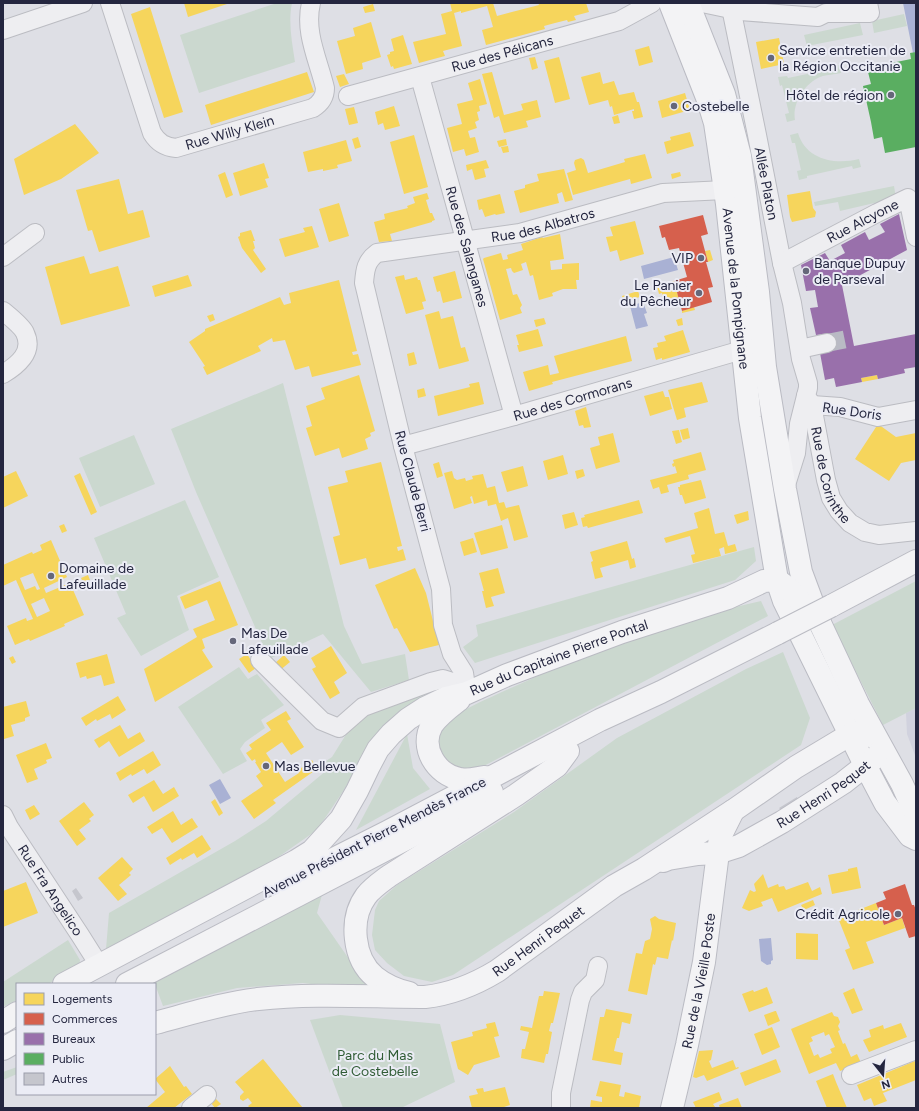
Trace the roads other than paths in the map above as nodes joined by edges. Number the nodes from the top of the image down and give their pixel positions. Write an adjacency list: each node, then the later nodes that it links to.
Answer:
1 (83, 3): 10 (street)
2 (110, 3): 3 (street, Rue Willy Klein)
3 (311, 3)
4 (652, 3): 11 (street, Rue des Pélicans)
5 (670, 3): 13 (main road, Avenue de la Pompignane)
6 (688, 3): 29 (main road, Avenue de la Pompignane)
7 (702, 3): 8 (street)
8 (730, 6): 9 (street); 18 (street, Allée Platon)
9 (870, 12)
10 (3, 30)
11 (420, 76): 12 (street, Rue des Pélicans); 16 (street, Rue des Salanganes)
12 (348, 96)
13 (725, 190): 16 (street, Rue des Albatros); 22 (main road, Avenue de la Pompignane)
14 (35, 233): 17 (street)
15 (916, 237): 18 (street, Rue Alcyone)
16 (466, 240): 19 (street, Rue des Albatros); 27 (street, Rue des Salanganes)
17 (3, 257)
18 (782, 263): 23 (street, Allée Platon)
19 (366, 266): 28 (street, Rue Claude Berri)
20 (3, 310): 24 (street)
21 (827, 343): 23 (street)
22 (742, 350): 27 (street, Rue des Cormorans); 32 (main road, Avenue de la Pompignane)
23 (801, 354): 25 (street, Rue de Corinthe)
24 (3, 374)
25 (809, 401): 26 (street, Rue Doris); 29 (street, Avenue de la Pompignane); 30 (street, Rue de Corinthe)
26 (916, 410)
27 (514, 416): 28 (street, Rue des Cormorans)
28 (403, 446): 38 (street, Rue Claude Berri)
29 (785, 489): 35 (main road, Avenue de la Pompignane)
30 (916, 530)
31 (916, 561): 35 (main road, Avenue Président Pierre Mendès France)
32 (777, 580): 33 (main road, Rue du Capitaine Pierre Pontal); 34 (main road, Avenue de la Pompignane); 35 (main road, Avenue de la Pompignane)
33 (728, 598): 34 (main road, Rue du Capitaine Pierre Pontal); 38 (main road, Rue du Capitaine Pierre Pontal)
34 (784, 601): 39 (main road, Avenue de la Pompignane)
35 (825, 614): 37 (main road, Avenue Président Pierre Mendès France, bridge); 41 (main road, Avenue de la Pompignane)
36 (260, 660): 38 (street, Rue du Capitaine Pierre Pontal)
37 (661, 692): 40 (main road, Avenue Président Pierre Mendès France); 43 (main road, Avenue Président Pierre Mendès France)
38 (467, 693): 43 (main road); 51 (main road)
39 (851, 734): 41 (main road, Avenue de la Pompignane); 42 (main road, Avenue de la Pompignane); 44 (main road, Rue Henri Pequet)
40 (568, 751): 53 (main road, Avenue Président Pierre Mendès France); 54 (main road)
41 (884, 752): 42 (main road, Rue Henri Pequet); 46 (main road, Avenue de la Pompignane)
42 (865, 765): 47 (main road, Avenue de la Pompignane); 48 (main road, Rue Henri Pequet)
43 (494, 775): 51 (main road, Avenue Président Pierre Mendès France)
44 (734, 810): 48 (main road, Rue Henri Pequet); 49 (main road, Rue Henri Pequet)
45 (3, 815): 51 (street, Rue Fra Angelico)
46 (916, 815)
47 (916, 839)
48 (717, 853): 49 (main road, Rue Henri Pequet); 69 (main road, Rue de la Vieille Poste)
49 (644, 869): 54 (main road, Rue Henri Pequet)
50 (598, 966): 68 (street)
51 (94, 975): 52 (main road)
52 (67, 983)
53 (129, 983)
54 (425, 997): 58 (main road)
55 (16, 1014): 57 (main road)
56 (16, 1020): 59 (main road)
57 (3, 1022)
58 (156, 1023)
59 (3, 1026)
60 (16, 1042): 61 (main road)
61 (3, 1049)
62 (916, 1050): 65 (street)
63 (16, 1058): 64 (main road)
64 (3, 1063)
65 (851, 1075)
66 (207, 1095): 67 (street)
67 (191, 1108)
68 (561, 1108)
69 (672, 1108)

